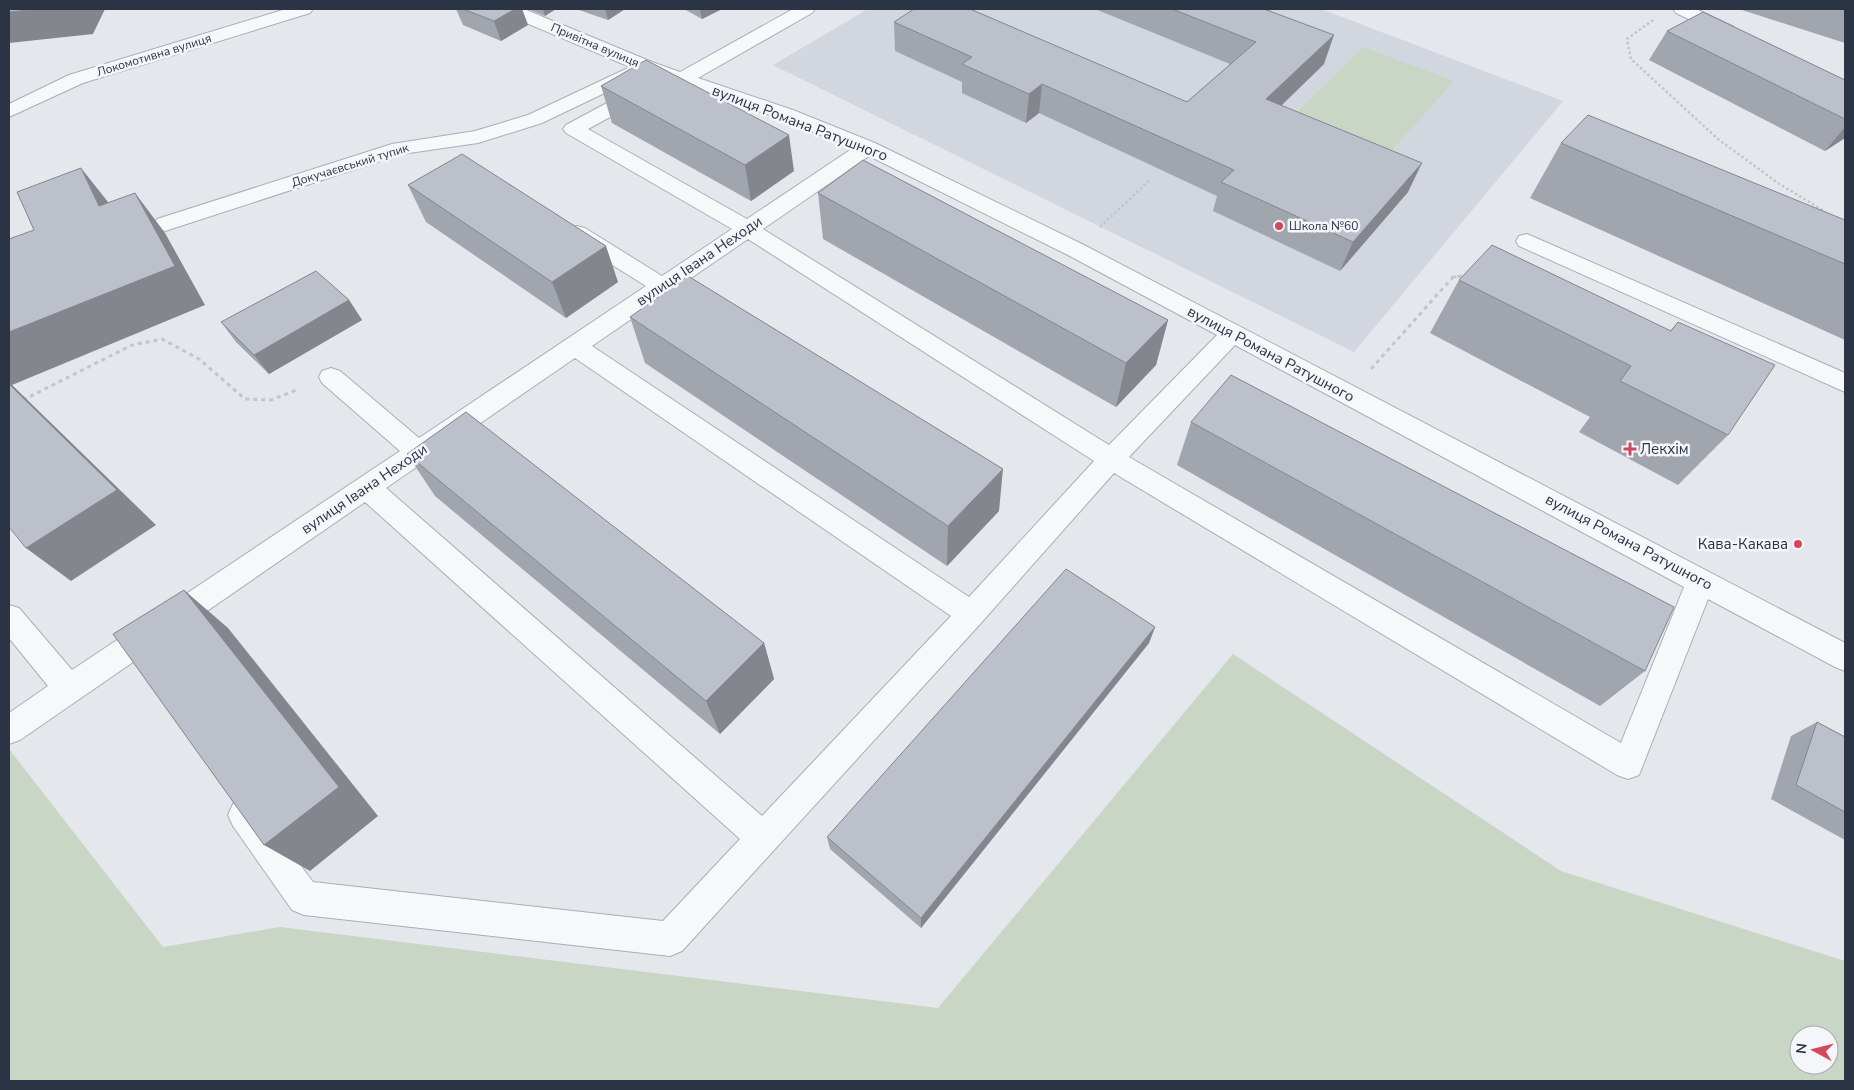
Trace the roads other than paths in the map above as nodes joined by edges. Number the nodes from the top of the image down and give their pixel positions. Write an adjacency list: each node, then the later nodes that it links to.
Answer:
1 (304, 9): 8 (street, Локомотивна вулиця)
2 (508, 9): 6 (street, Привітна вулиця)
3 (806, 9): 7 (street)
4 (1682, 9): 5 (street)
5 (1748, 40)
6 (645, 66): 7 (street, Привітна вулиця); 10 (street, Докучаєвський тупик)
7 (683, 78): 9 (street, вулиця Романа Ратушного); 12 (street)
8 (9, 111)
9 (868, 147): 12 (street, вулиця Івана Неходи); 15 (street, вулиця Романа Ратушного)
10 (165, 224)
11 (562, 224): 14 (street)
12 (748, 228): 14 (street, вулиця Івана Неходи); 20 (street)
13 (1527, 241): 18 (street)
14 (662, 286): 16 (street, вулиця Івана Неходи)
15 (1232, 334): 20 (street); 22 (street, вулиця Романа Ратушного)
16 (574, 346): 19 (street, вулиця Івана Неходи); 23 (street)
17 (331, 377): 19 (street)
18 (1845, 383)
19 (418, 452): 21 (street, вулиця Івана Неходи)
20 (1111, 459): 22 (street); 23 (street)
21 (366, 487): 26 (street, вулиця Івана Неходи); 29 (street)
22 (1701, 580): 25 (street, вулиця Романа Ратушного)
23 (971, 614): 29 (street)
24 (9, 617): 26 (street)
25 (1845, 658)
26 (69, 689): 27 (street, вулиця Івана Неходи)
27 (9, 730)
28 (228, 793): 29 (street)
29 (763, 838)

